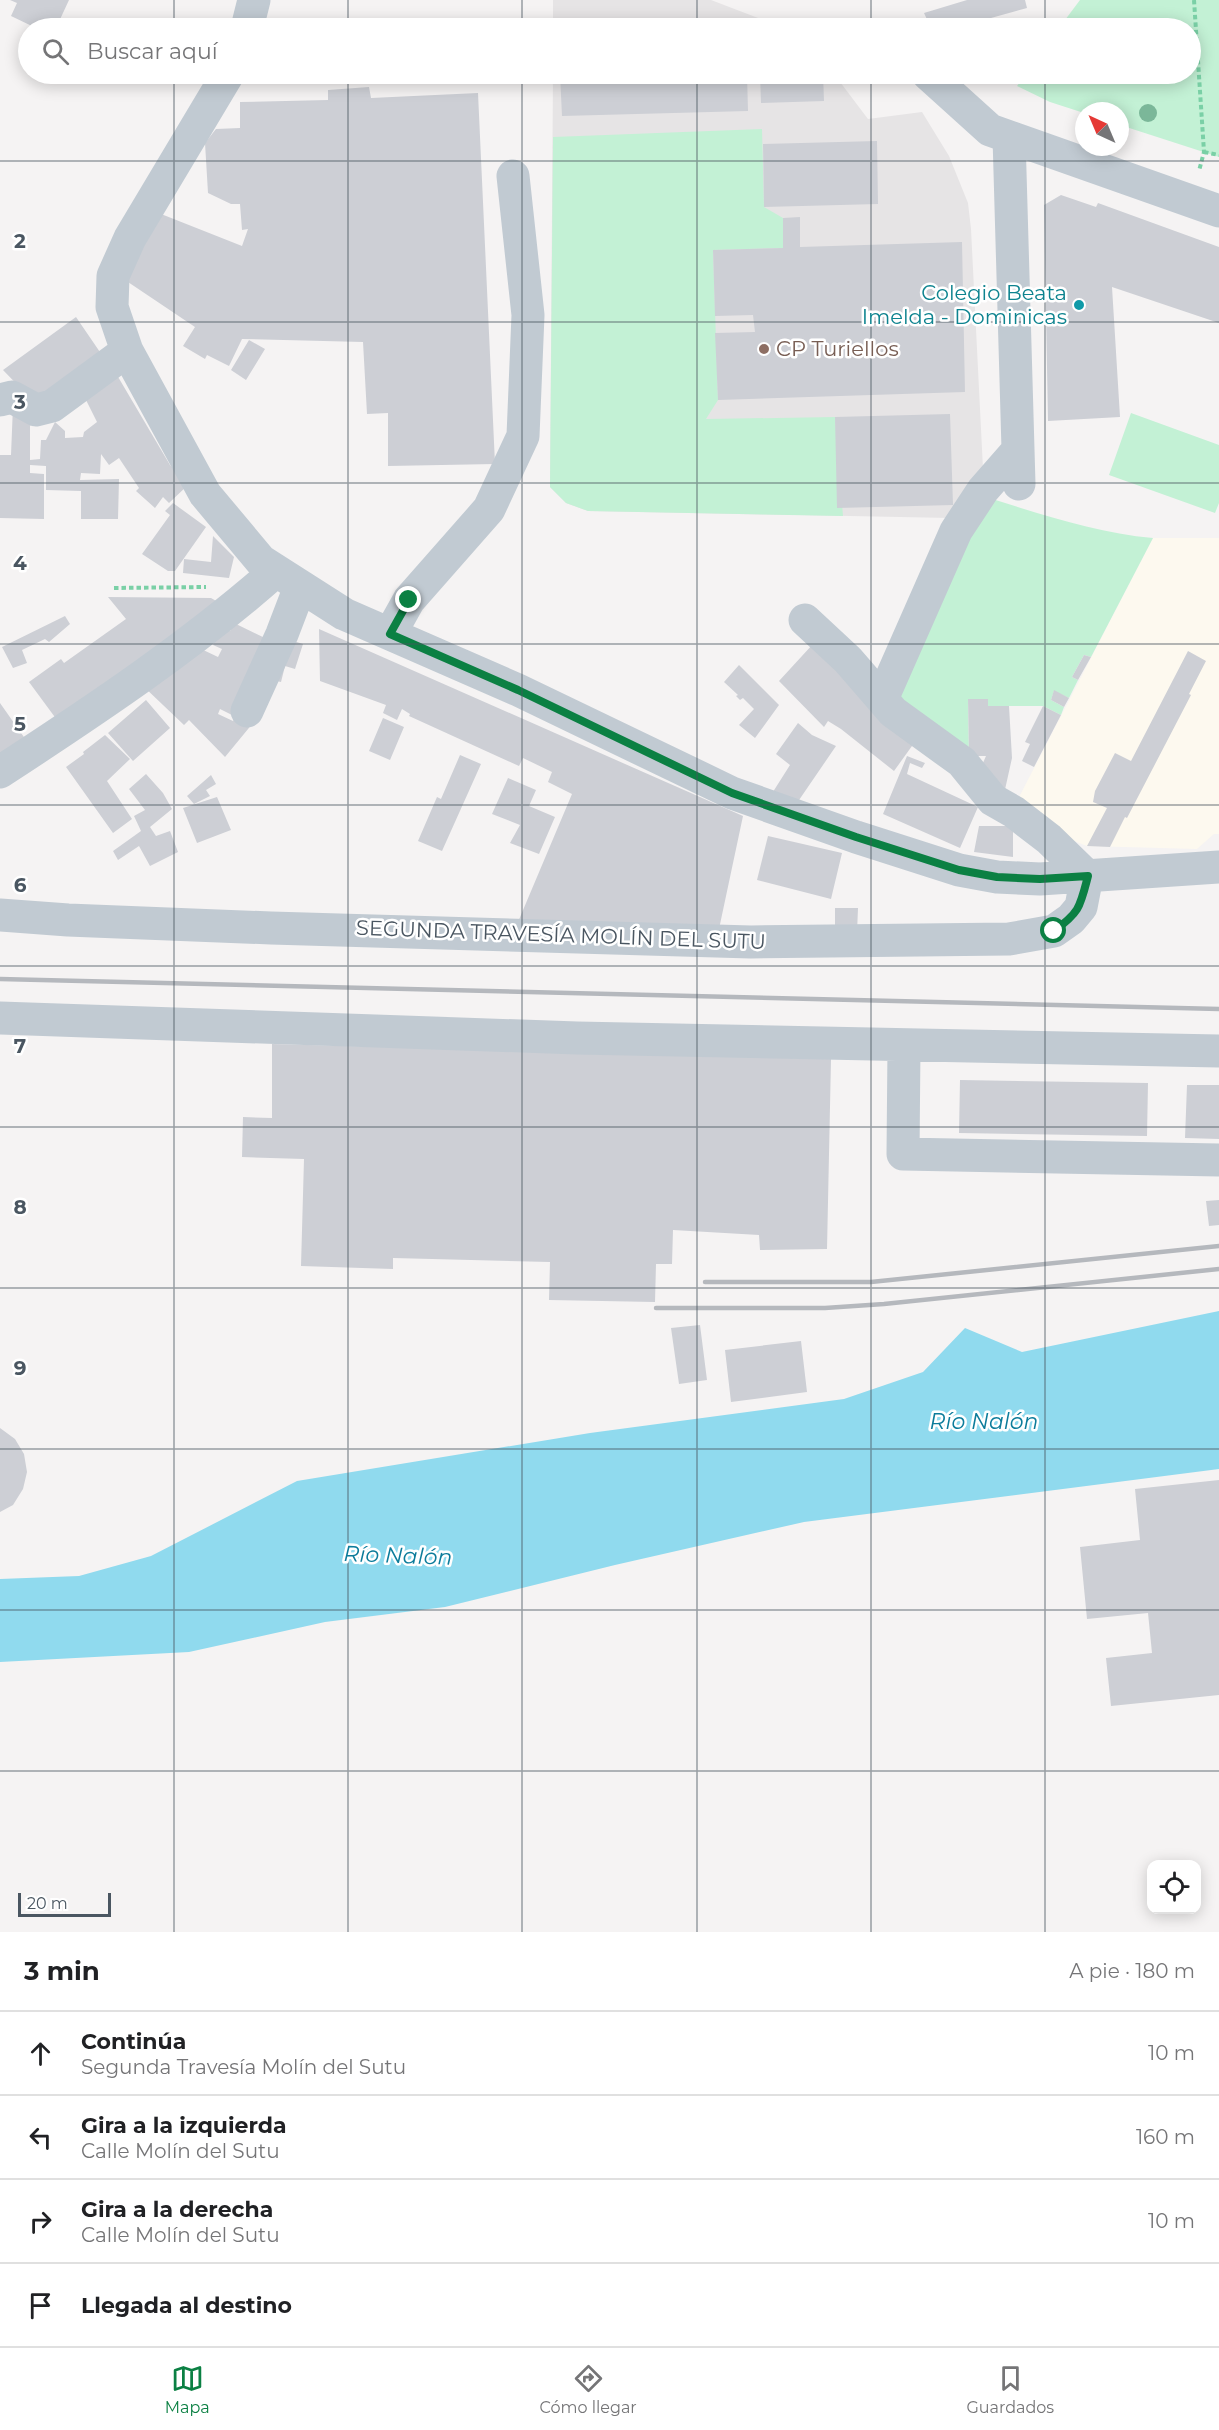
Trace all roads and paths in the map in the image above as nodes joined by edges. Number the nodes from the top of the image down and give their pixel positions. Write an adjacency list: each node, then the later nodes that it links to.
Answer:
1 (254, 0): 3 (street)
2 (1194, 0): 4 (path)
3 (250, 18)
4 (1195, 18)
5 (222, 84): 13 (street)
6 (939, 84): 8 (street)
7 (1200, 84): 9 (path)
8 (1008, 137): 12 (street); 15 (street)
9 (1204, 152): 10 (path); 12 (path)
10 (1219, 155)
11 (513, 176): 20 (street)
12 (1204, 206)
13 (127, 351): 14 (street); 17 (street)
14 (0, 400)
15 (1018, 450): 16 (street); 21 (street)
16 (1019, 484)
17 (278, 581): 18 (path); 20 (street); 22 (street); 23 (street)
18 (114, 588)
19 (806, 620): 21 (street)
20 (390, 634): 25 (street)
21 (882, 699): 25 (street)
22 (247, 711)
23 (0, 772)
24 (1219, 867): 25 (street)
25 (1088, 876): 26 (street, SEGUNDA TRAVESÍA MOLÍN DEL SUTU)
26 (0, 915)
27 (0, 1018): 28 (street)
28 (904, 1046): 29 (street); 30 (street)
29 (1219, 1052)
30 (1219, 1160)

